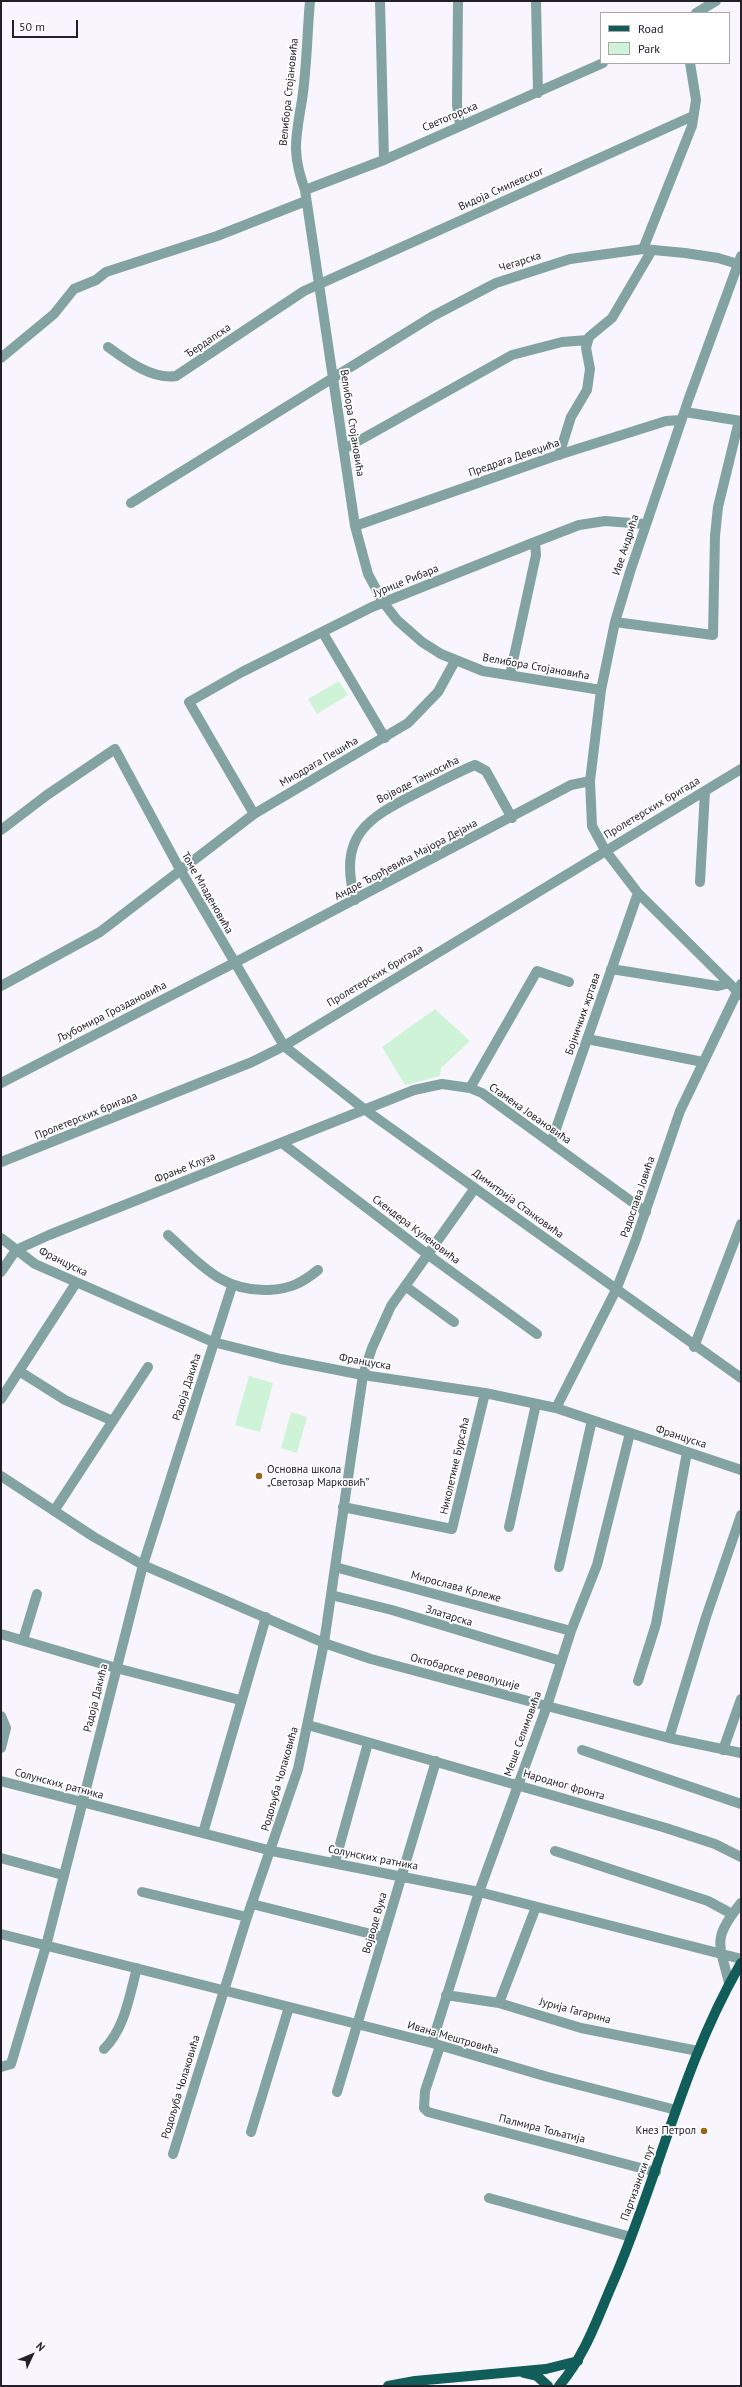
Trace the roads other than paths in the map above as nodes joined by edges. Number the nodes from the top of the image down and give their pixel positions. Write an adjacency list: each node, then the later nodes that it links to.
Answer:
1 (310, 1): 13 (street, Велибора Стојановића)
2 (380, 1): 12 (street)
3 (458, 1): 11 (street)
4 (536, 1): 9 (street)
5 (716, 1): 6 (street)
6 (698, 12)
7 (601, 64): 9 (street, Светогорска)
8 (690, 64): 10 (street)
9 (538, 93): 11 (street, Светогорска)
10 (693, 116): 15 (street); 17 (street, Видоја Смилевског)
11 (460, 125): 12 (street, Светогорска)
12 (384, 160): 13 (street, Светогорска)
13 (305, 190): 14 (street, Велибора Стојановића)
14 (306, 201): 17 (street, Велибора Стојановића); 20 (street)
15 (647, 250): 16 (street, Чегарска); 18 (street); 21 (street, Чегарска)
16 (739, 260): 22 (street, Иве Андрића)
17 (318, 285): 19 (street, Ђердапска); 21 (street, Велибора Стојановића)
18 (588, 340): 24 (street); 25 (street)
19 (108, 347)
20 (1, 358)
21 (333, 379): 24 (street, Велибора Стојановића); 26 (street, Чегарска)
22 (683, 416): 23 (street, Предрага Девеџића); 25 (street, Предрага Девеџића); 27 (street, Иве Андрића)
23 (740, 421): 31 (street)
24 (344, 448): 28 (street, Велибора Стојановића)
25 (559, 455): 28 (street, Предрага Девеџића)
26 (131, 503)
27 (645, 524): 29 (street, Јурице Рибара); 31 (street, Иве Андрића)
28 (355, 526): 30 (street, Велибора Стојановића)
29 (534, 542): 30 (street, Јурице Рибара); 34 (street)
30 (383, 602): 32 (street, Јурице Рибара); 33 (street, Велибора Стојановића)
31 (616, 622): 35 (street, Иве Андрића)
32 (322, 633): 36 (street); 40 (street, Јурице Рибара)
33 (455, 661): 34 (street, Велибора Стојановића); 36 (street, Миодрага Пешића)
34 (510, 675): 35 (street, Велибора Стојановића)
35 (601, 690): 38 (street, Иве Андрића)
36 (385, 738): 40 (street, Миодрага Пешића)
37 (741, 769): 39 (street, Пролетерских бригада)
38 (590, 781): 41 (street, Андре Ђорђевића Мајора Дејана); 43 (street, Иве Андрића)
39 (705, 790): 43 (street, Пролетерских бригада); 45 (street)
40 (254, 814): 44 (street, Миодрага Пешића)
41 (512, 818): 47 (street, Андре Ђорђевића Мајора Дејана); 47 (street, Војводе Танкосића)
42 (1, 830): 44 (street, Томе Младеновића)
43 (605, 850): 46 (street, Иве Андрића); 55 (street, Пролетерских бригада)
44 (180, 870): 48 (street, Томе Младеновића); 52 (street, Миодрага Пешића)
45 (700, 882)
46 (638, 893): 49 (street, Бојничких жртава); 51 (street, Иве Андрића)
47 (355, 900): 48 (street, Андре Ђорђевића Мајора Дејана)
48 (234, 963): 55 (street, Томе Младеновића); 57 (street, Љубомира Гроздановића)
49 (611, 969): 51 (street); 54 (street, Бојничких жртава)
50 (568, 982): 58 (street)
51 (729, 983): 53 (street, Иве Андрића)
52 (1, 986)
53 (740, 990): 56 (street, Радослава Јовића)
54 (587, 1039): 56 (street); 61 (street, Бојничких жртава)
55 (284, 1046): 59 (street, Димитрија Станковића); 62 (street, Пролетерских бригада)
56 (703, 1062): 64 (street, Радослава Јовића)
57 (1, 1083)
58 (470, 1088): 59 (street, Стамена Јовановића); 61 (street, Стамена Јовановића)
59 (364, 1109): 60 (street, Фрање Клуза); 63 (street, Димитрија Станковића)
60 (282, 1143): 68 (street, Фрање Клуза); 69 (street, Скендера Куленовића)
61 (551, 1143): 64 (street, Стамена Јовановића)
62 (1, 1162)
63 (475, 1188): 69 (street, Родољуба Чолаковића); 75 (street, Димитрија Станковића)
64 (646, 1212): 75 (street, Радослава Јовића)
65 (741, 1224): 79 (street)
66 (168, 1234): 73 (street)
67 (1, 1238): 68 (street, Француска)
68 (16, 1250): 71 (street); 72 (street, Француска)
69 (427, 1254): 74 (street, Родољуба Чолаковића); 77 (street, Скендера Куленовића)
70 (318, 1270): 73 (street)
71 (1, 1272)
72 (76, 1283): 78 (street, Француска); 81 (street)
73 (232, 1286): 78 (street, Радоја Дакића)
74 (405, 1286): 76 (street); 82 (street, Родољуба Чолаковића)
75 (616, 1290): 79 (street, Димитрија Станковића); 87 (street, Радослава Јовића)
76 (454, 1322)
77 (537, 1334)
78 (214, 1342): 82 (street, Француска); 98 (street, Радоја Дакића)
79 (694, 1347): 83 (street, Димитрија Станковића)
80 (148, 1367): 88 (street)
81 (19, 1371): 85 (street); 88 (street)
82 (363, 1375): 84 (street, Француска); 94 (street, Родољуба Чолаковића)
83 (741, 1378)
84 (485, 1393): 86 (street, Француска); 94 (street, Николетине Бурсаћа)
85 (1, 1399)
86 (536, 1404): 87 (street, Француска); 97 (street)
87 (556, 1408): 89 (street, Француска)
88 (113, 1420): 95 (street)
89 (592, 1420): 90 (street, Француска); 100 (street)
90 (630, 1432): 91 (street, Француска); 104 (street, Меше Селимовића)
91 (687, 1452): 92 (street, Француска); 110 (street)
92 (741, 1470)
93 (1, 1476): 95 (street)
94 (343, 1507): 99 (street, Родољуба Чолаковића)
95 (54, 1511): 98 (street)
96 (741, 1515): 116 (street)
97 (509, 1527)
98 (142, 1565): 103 (street, Октобарске револуције); 109 (street, Радоја Дакића)
99 (335, 1567): 102 (street, Родољуба Чолаковића); 104 (street, Мирослава Крлеже)
100 (559, 1567)
101 (37, 1594): 106 (street)
102 (330, 1596): 107 (street, Родољуба Чолаковића); 108 (street, Златарска)
103 (266, 1617): 107 (street, Октобарске револуције); 112 (street)
104 (571, 1631): 108 (street, Меше Селимовића)
105 (1, 1634): 106 (street)
106 (23, 1640): 109 (street)
107 (324, 1643): 113 (street, Октобарске револуције); 115 (street, Родољуба Чолаковића)
108 (560, 1661): 113 (street, Меше Селимовића)
109 (116, 1668): 112 (street); 125 (street, Радоја Дакића)
110 (638, 1681)
111 (741, 1699): 120 (street)
112 (240, 1700): 127 (street)
113 (547, 1706): 116 (street, Октобарске револуције); 124 (street, Меше Селимовића)
114 (1, 1716): 118 (street)
115 (308, 1725): 117 (street, Народног фронта); 128 (street, Родољуба Чолаковића)
116 (669, 1738): 120 (street, Октобарске револуције)
117 (368, 1743): 122 (street, Народног фронта); 132 (street)
118 (1, 1748)
119 (582, 1750): 126 (street)
120 (723, 1750): 121 (street, Октобарске револуције)
121 (741, 1753)
122 (436, 1761): 124 (street, Народног фронта); 134 (street, Војводе Вука)
123 (1, 1781): 125 (street, Солунских ратника)
124 (518, 1784): 130 (street, Народног фронта); 136 (street, Меше Селимовића)
125 (82, 1803): 127 (street, Солунских ратника); 133 (street, Радоја Дакића)
126 (741, 1804)
127 (203, 1833): 128 (street, Солунских ратника)
128 (272, 1850): 132 (street, Солунских ратника); 138 (street, Родољуба Чолаковића)
129 (556, 1851): 140 (street)
130 (741, 1857)
131 (1, 1858): 133 (street)
132 (335, 1862): 134 (street, Солунских ратника)
133 (63, 1875): 144 (street, Радоја Дакића)
134 (401, 1875): 136 (street, Солунских ратника); 143 (street, Војводе Вука)
135 (142, 1892): 141 (street)
136 (479, 1892): 139 (street, Солунских ратника); 151 (street, Меше Селимовића)
137 (741, 1903): 140 (street)
138 (252, 1904): 141 (street, Родољуба Чолаковића); 143 (street)
139 (536, 1907): 145 (street, Солунских ратника); 152 (street)
140 (732, 1914): 145 (street)
141 (247, 1917): 150 (street, Родољуба Чолаковића)
142 (1, 1934): 144 (street, Ивана Мештровића)
143 (383, 1937): 154 (street, Војводе Вука)
144 (46, 1946): 148 (street, Ивана Мештровића); 158 (street, Радоја Дакића)
145 (720, 1954): 146 (street, Солунских ратника); 149 (street)
146 (741, 1959)
147 (741, 1963): 149 (main road, Партизански пут)
148 (137, 1968): 150 (street, Ивана Мештровића); 156 (street)
149 (729, 1984): 157 (main road, Партизански пут)
150 (224, 1991): 153 (street, Ивана Мештровића); 163 (street, Родољуба Чолаковића)
151 (446, 1995): 152 (street, Јурија Гагарина); 155 (street, Меше Селимовића)
152 (499, 2003): 157 (street, Јурија Гагарина)
153 (289, 2007): 154 (street, Ивана Мештровића); 162 (street)
154 (357, 2025): 155 (street, Ивана Мештровића); 159 (street, Војводе Вука)
155 (436, 2044): 160 (street, Меше Селимовића); 161 (street, Ивана Мештровића)
156 (104, 2049)
157 (698, 2051): 161 (main road, Партизански пут)
158 (1, 2067)
159 (338, 2092)
160 (424, 2108): 164 (street, Палмира Тољатија)
161 (676, 2110): 164 (main road, Партизански пут)
162 (251, 2132)
163 (173, 2154)
164 (656, 2172): 166 (main road, Партизански пут)
165 (489, 2198): 166 (street)
166 (631, 2237): 167 (main road, Партизански пут)
167 (578, 2361): 168 (main road); 171 (main road, Партизански пут)
168 (520, 2372): 169 (main road); 170 (main road)
169 (388, 2386)
170 (548, 2386)
171 (559, 2386)

